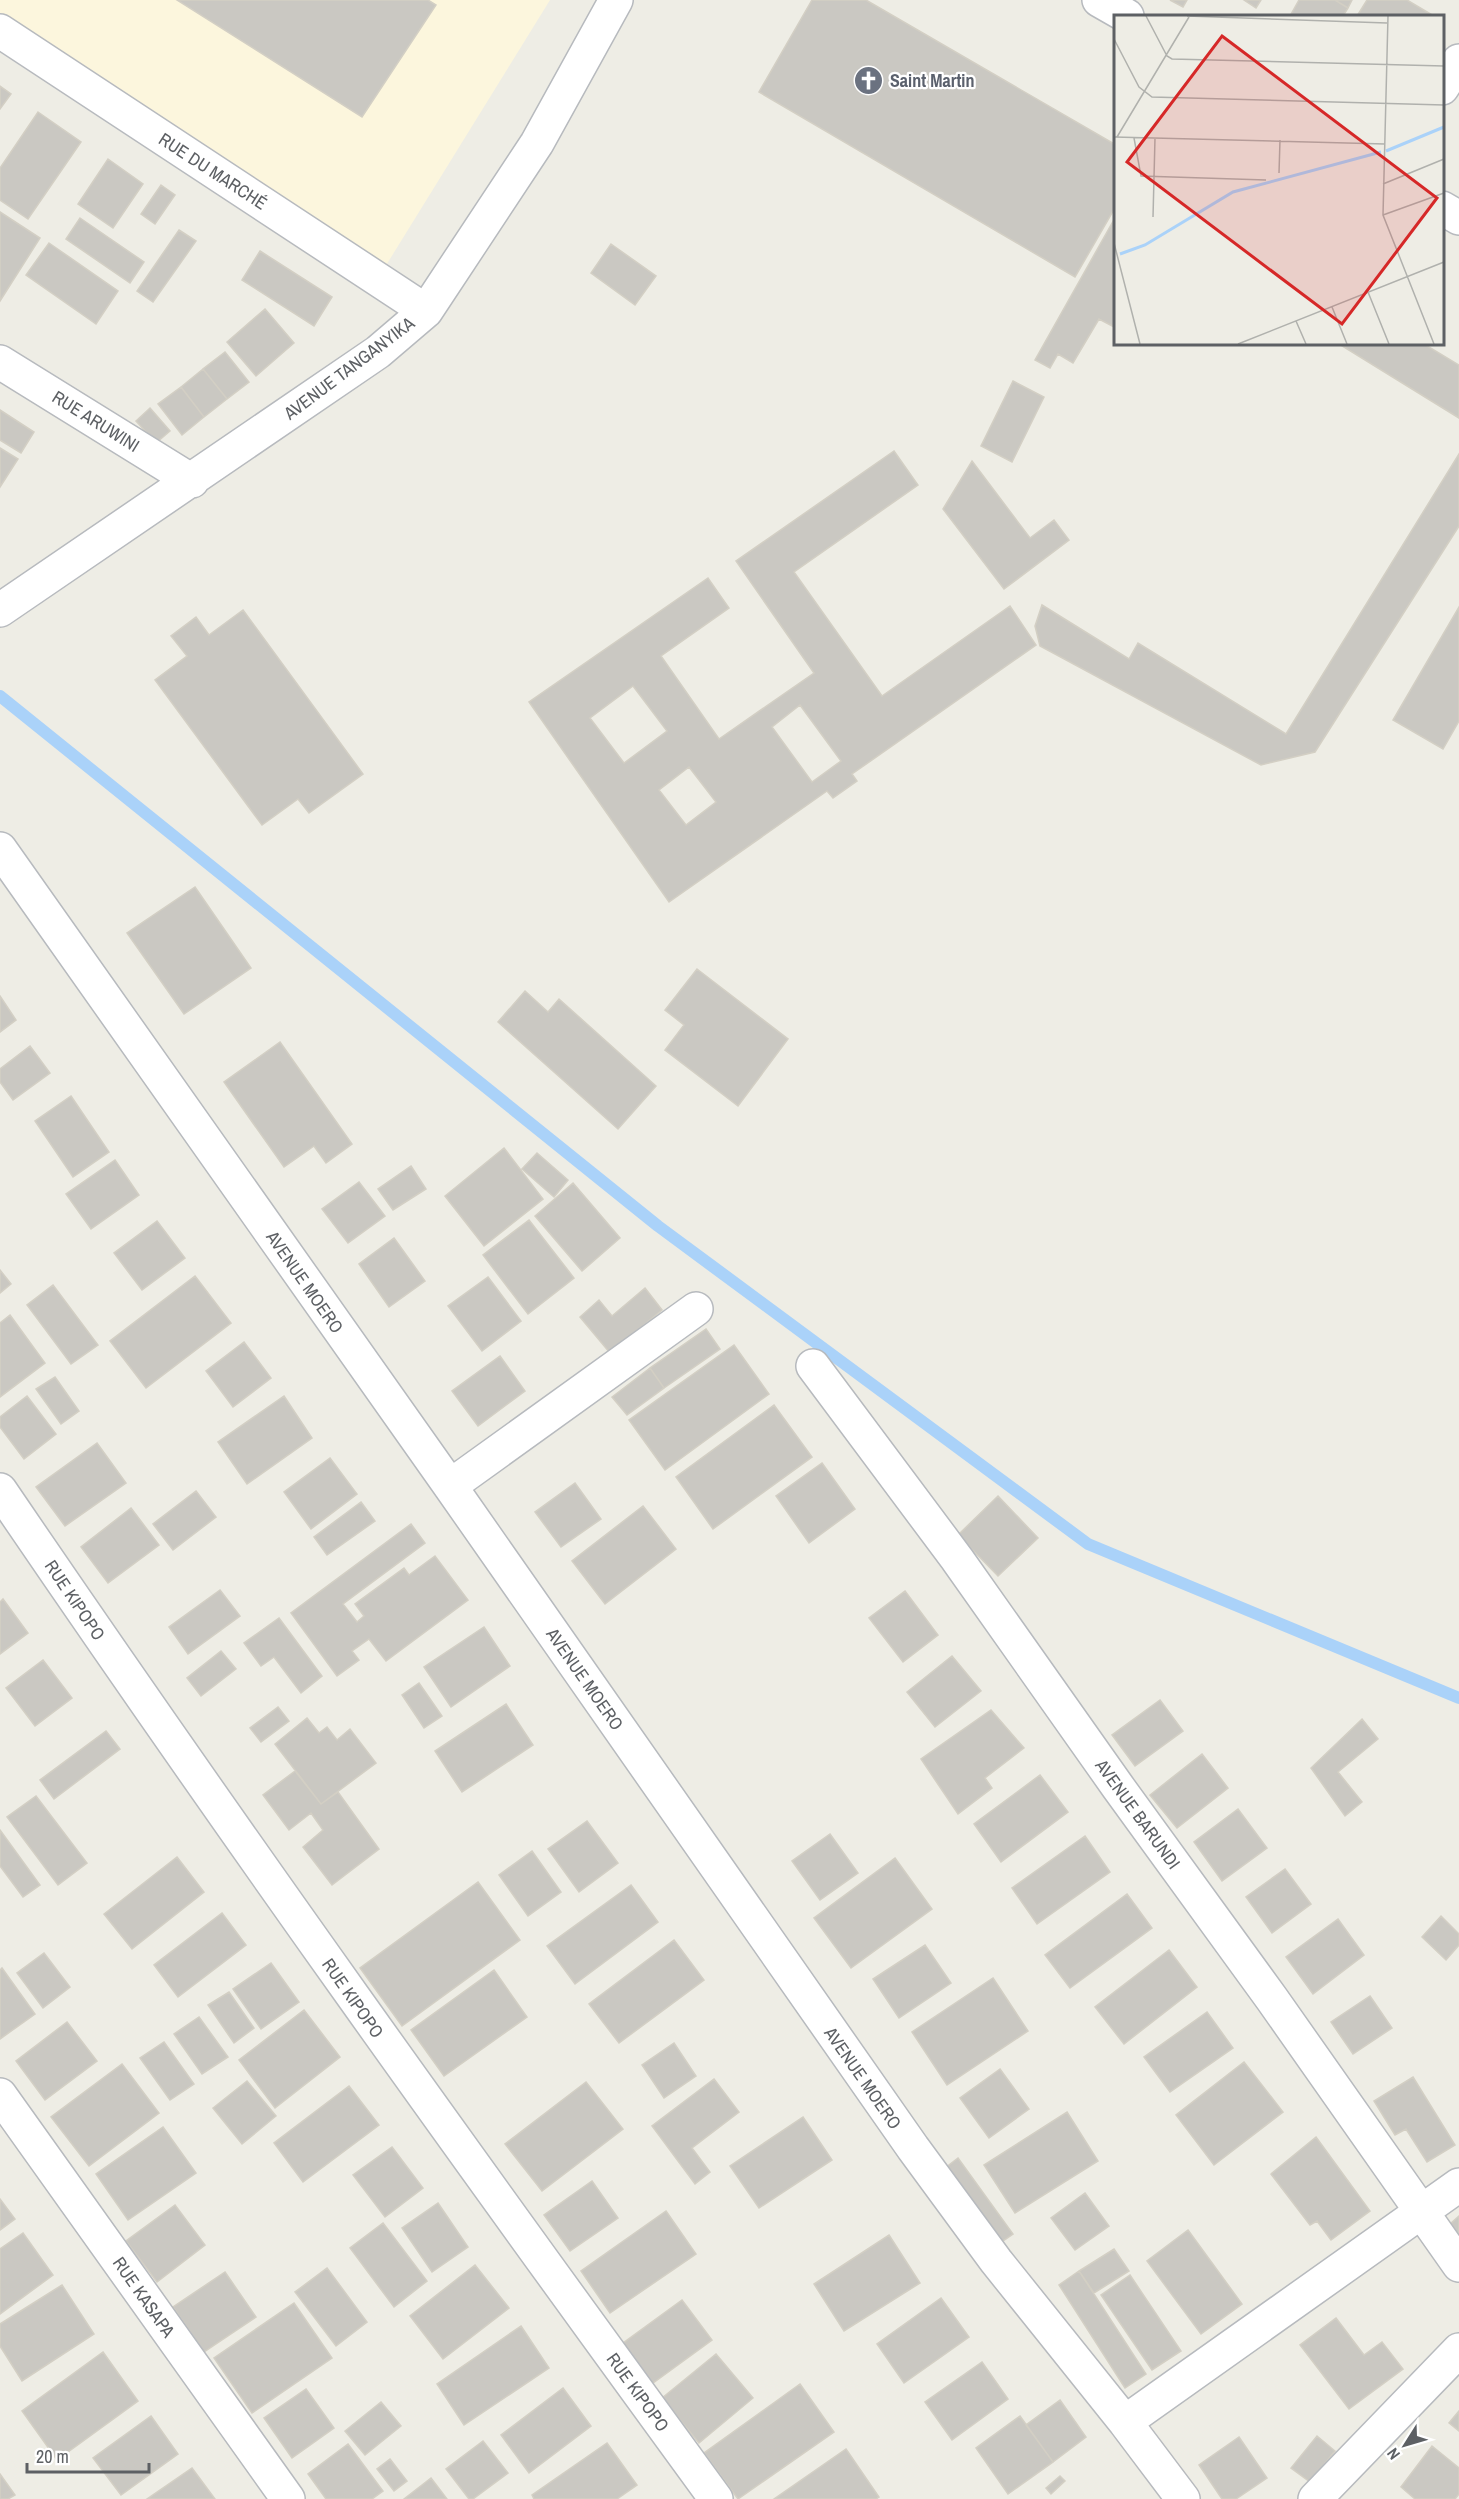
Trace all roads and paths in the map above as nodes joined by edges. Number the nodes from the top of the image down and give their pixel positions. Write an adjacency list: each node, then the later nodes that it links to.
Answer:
1 (616, 0): 9 (street, AVENUE TANGANYIKA)
2 (1100, 0): 3 (street)
3 (1125, 15)
4 (0, 31): 9 (street, RUE DU MARCHÉ)
5 (1459, 61): 6 (street)
6 (1444, 86)
7 (1444, 209): 8 (street)
8 (1459, 218)
9 (426, 311): 11 (street, AVENUE TANGANYIKA)
10 (0, 362): 11 (street, RUE ARUWINI)
11 (192, 481): 12 (street, AVENUE TANGANYIKA)
12 (0, 610)
13 (0, 849): 16 (street, AVENUE MOERO)
14 (696, 1309): 16 (street)
15 (813, 1366): 20 (street, AVENUE BARUNDI)
16 (450, 1486): 23 (street, AVENUE MOERO)
17 (0, 1490): 25 (street, RUE KIPOPO)
18 (0, 2095): 24 (street, RUE KASAPA)
19 (1459, 2184): 20 (street)
20 (1423, 2211): 21 (street, AVENUE BARUNDI); 23 (street)
21 (1459, 2265)
22 (1459, 2350): 27 (street)
23 (1125, 2422): 26 (street, AVENUE MOERO)
24 (288, 2499)
25 (716, 2499)
26 (1184, 2499)
27 (1315, 2499)

